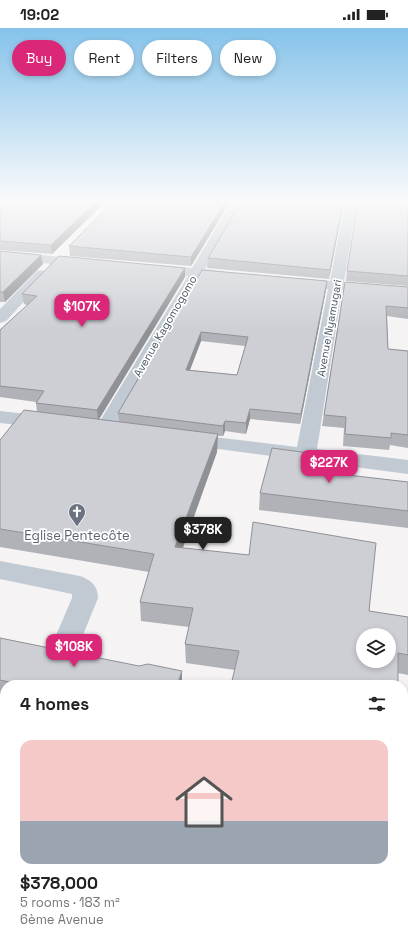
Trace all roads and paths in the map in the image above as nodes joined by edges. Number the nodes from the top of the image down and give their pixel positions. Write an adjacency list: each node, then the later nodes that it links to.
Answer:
1 (212, 245): 8 (street, Avenue Kagomogomo)
2 (344, 245): 11 (street, Avenue Nyamugari)
3 (66, 250): 5 (street)
4 (0, 255): 5 (street)
5 (56, 260): 6 (street); 13 (street)
6 (95, 264)
7 (141, 268): 8 (street)
8 (196, 272): 9 (street); 16 (street, Avenue Kagomogomo)
9 (242, 277)
10 (282, 280): 11 (street)
11 (337, 286): 12 (street); 18 (street, Avenue Nyamugari)
12 (408, 292)
13 (0, 318)
14 (0, 417): 15 (street)
15 (67, 425)
16 (128, 432)
17 (166, 437): 18 (street)
18 (306, 454): 19 (street)
19 (408, 467)
20 (0, 570): 21 (street)
21 (62, 654)

